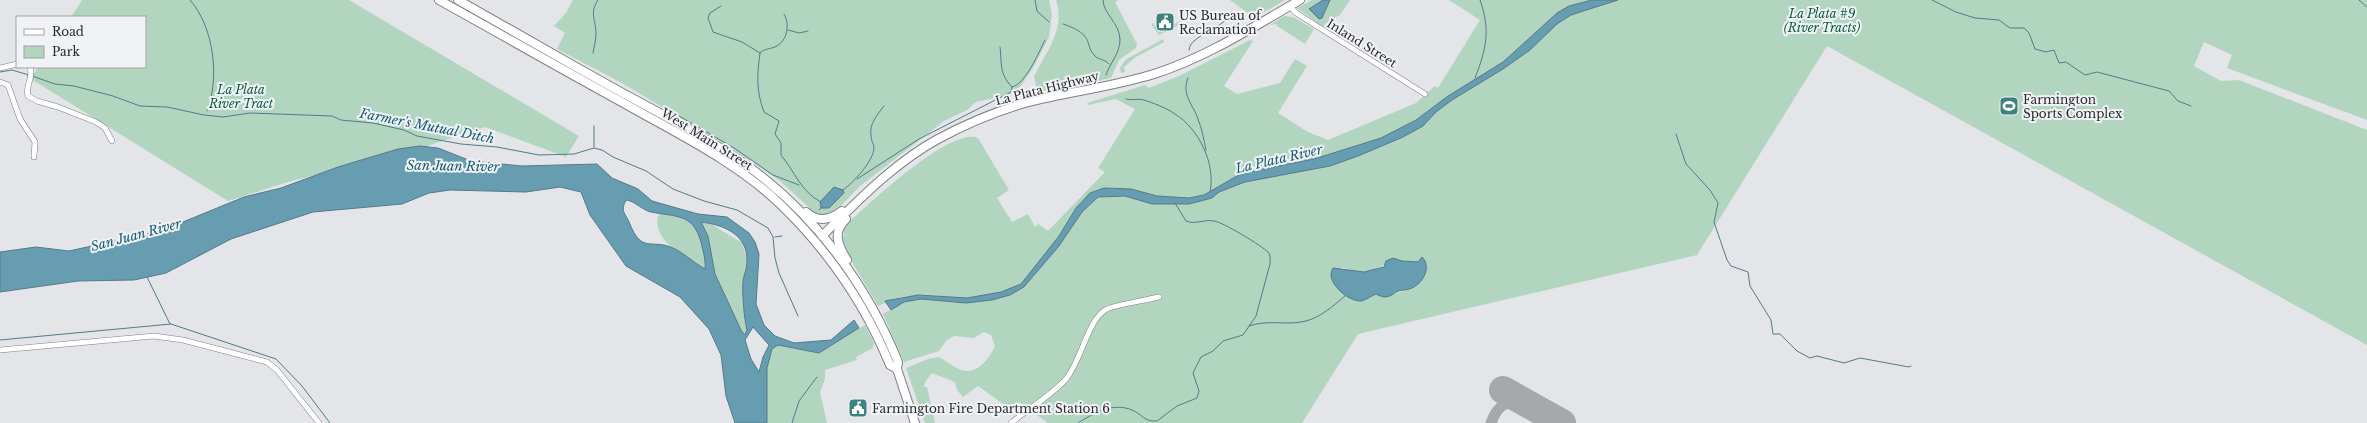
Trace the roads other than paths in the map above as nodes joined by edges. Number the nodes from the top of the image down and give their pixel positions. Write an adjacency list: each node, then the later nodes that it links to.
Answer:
1 (439, 0): 12 (highway, West Main Street)
2 (458, 0): 11 (highway, West Main Street)
3 (1293, 2): 8 (street, Inland Street); 13 (highway, La Plata Highway)
4 (16, 64): 5 (street)
5 (0, 68)
6 (30, 68): 9 (street)
7 (0, 82): 10 (street)
8 (1425, 94)
9 (112, 141)
10 (34, 157)
11 (773, 186): 13 (highway); 14 (highway, West Main Street)
12 (766, 191): 14 (highway); 15 (highway, West Main Street)
13 (866, 194): 14 (highway, La Plata Highway); 17 (highway)
14 (822, 236): 15 (highway); 17 (highway, West Main Street)
15 (837, 270): 19 (highway, West Main Street)
16 (1159, 297): 22 (street)
17 (869, 302): 19 (highway, West Main Street)
18 (0, 350): 20 (street)
19 (897, 369): 21 (highway, West Main Street)
20 (319, 423)
21 (915, 423)
22 (1011, 423)

